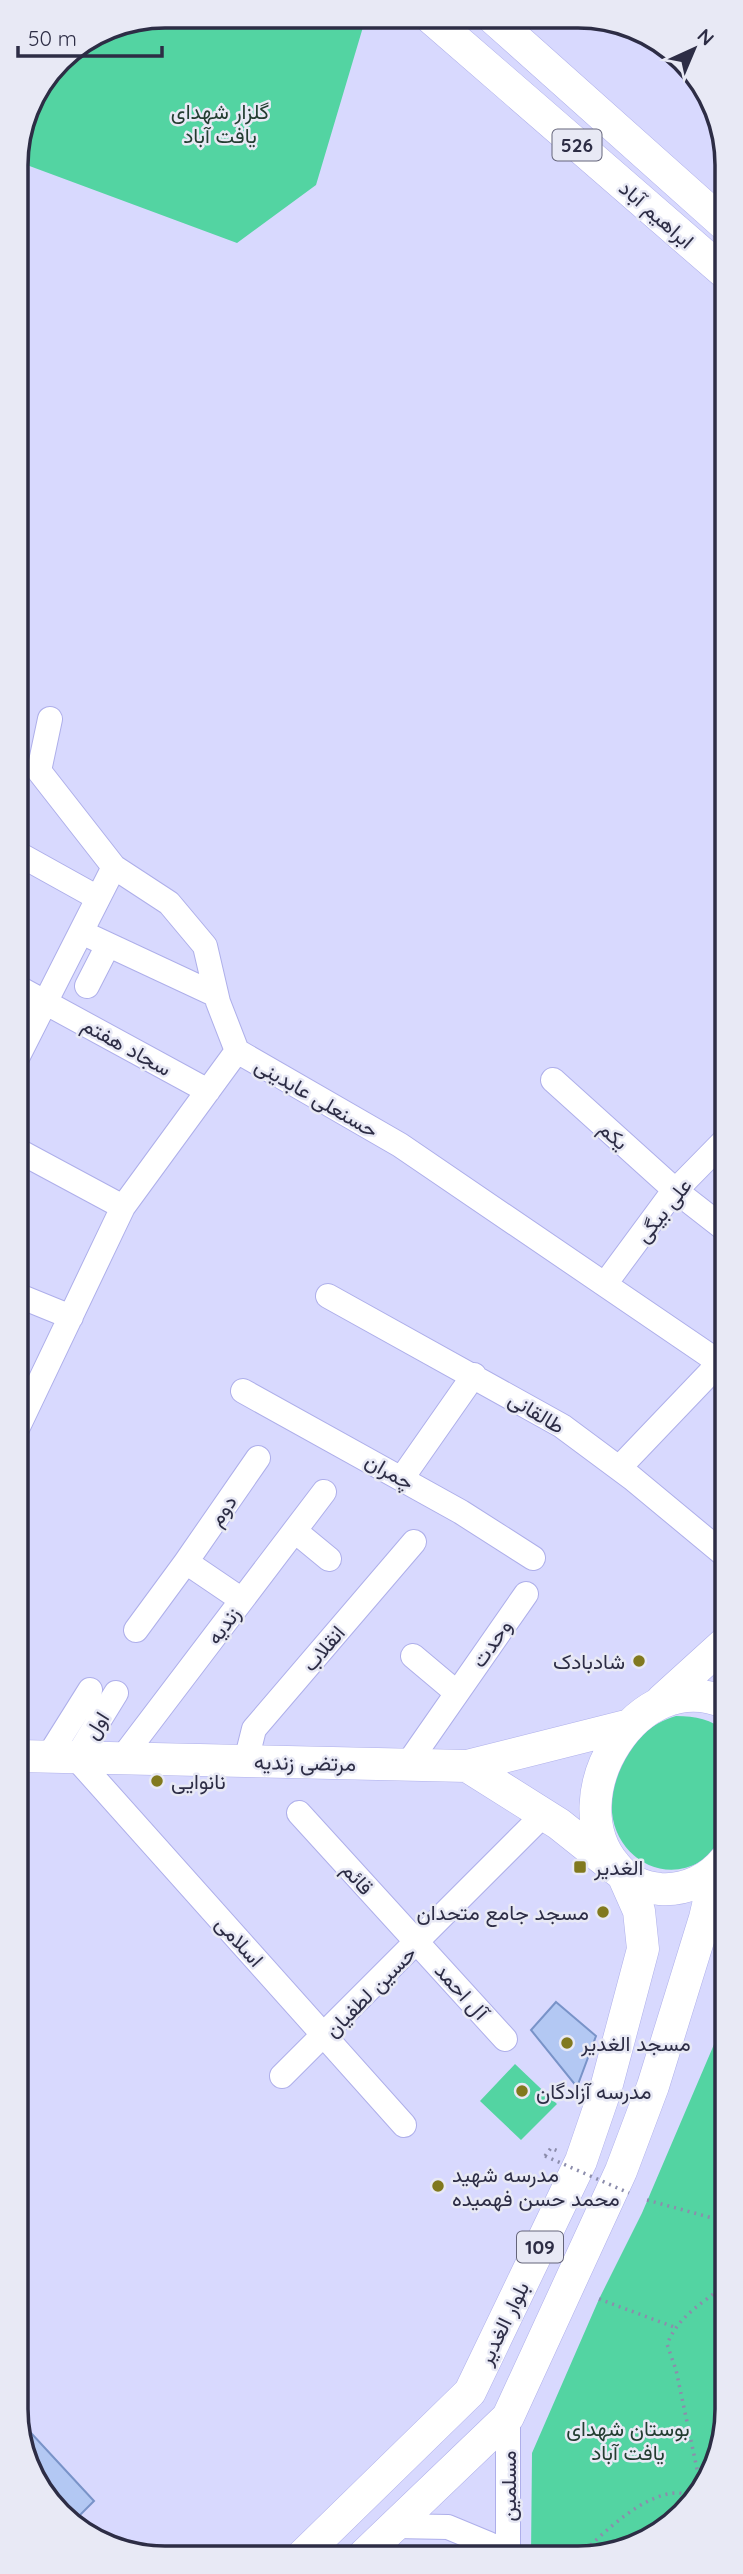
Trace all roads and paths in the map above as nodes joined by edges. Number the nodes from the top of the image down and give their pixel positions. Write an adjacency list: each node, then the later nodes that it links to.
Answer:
1 (443, 28): 4 (main road, ابراهیم آباد / 526)
2 (504, 28): 3 (main road, ابراهیم آباد / 526)
3 (715, 217)
4 (715, 263)
5 (50, 719): 7 (street)
6 (28, 859): 8 (street)
7 (114, 867): 8 (street); 13 (street)
8 (99, 898): 9 (street)
9 (81, 932): 10 (street); 14 (street)
10 (108, 945): 11 (street); 13 (street)
11 (87, 986)
12 (28, 992): 14 (street, سجاد هفتم)
13 (216, 995): 16 (street)
14 (46, 1001): 15 (street); 18 (street, سجاد هفتم)
15 (28, 1036)
16 (237, 1051): 18 (street, حسنعلی عابدینی); 24 (street, حسنعلی عابدینی)
17 (553, 1080): 21 (street, یکم)
18 (208, 1091): 22 (street, حسنعلی عابدینی)
19 (715, 1150): 21 (street, علی بیگی)
20 (28, 1156): 22 (street)
21 (676, 1191): 23 (street); 24 (street, علی بیگی)
22 (123, 1207): 27 (street, حسنعلی عابدینی)
23 (715, 1221)
24 (605, 1284): 28 (street, حسنعلی عابدینی)
25 (328, 1296): 30 (street, طالقانی)
26 (28, 1299): 27 (street)
27 (71, 1317): 31 (street, حسنعلی عابدینی)
28 (715, 1356)
29 (715, 1371): 34 (street)
30 (474, 1375): 34 (street, طالقانی); 35 (street)
31 (28, 1388)
32 (243, 1391): 35 (street, چمران)
33 (258, 1458): 42 (street, دوم)
34 (619, 1468): 39 (street, طالقانی)
35 (402, 1478): 40 (street, چمران)
36 (324, 1492): 37 (street, زندیه)
37 (295, 1531): 41 (street); 44 (street, زندیه)
38 (414, 1542): 56 (street, انقلاب)
39 (715, 1547)
40 (533, 1558)
41 (329, 1559)
42 (186, 1562): 44 (street); 45 (street, دوم)
43 (526, 1594): 50 (street, وحدت)
44 (242, 1600): 55 (street, زندیه)
45 (136, 1630)
46 (715, 1652): 52 (main road)
47 (413, 1656): 50 (street)
48 (90, 1690): 54 (street)
49 (116, 1692): 54 (street, اول)
50 (457, 1693): 57 (street, وحدت)
51 (715, 1700): 52 (main road)
52 (660, 1702): 53 (main road)
53 (630, 1725): 58 (main road, مرتضی زندیه); 62 (main road, بلوار الغدیر)
54 (47, 1757): 55 (main road, مرتضی زندیه); 67 (street, اسلامی)
55 (122, 1758): 56 (main road, مرتضی زندیه)
56 (246, 1761): 57 (main road, مرتضی زندیه)
57 (407, 1765): 58 (main road, مرتضی زندیه)
58 (467, 1766): 60 (main road)
59 (299, 1813): 64 (street, قائم)
60 (544, 1814): 62 (main road); 64 (street, حسین لطفیان)
61 (715, 1871): 62 (main road)
62 (623, 1875): 65 (main road, بلوار الغدیر / 109)
63 (715, 1889): 66 (main road, بلوار الغدیر / 109)
64 (418, 1943): 67 (street, حسین لطفیان); 68 (street, آل احمد)
65 (628, 2006): 66 (main road); 83 (main road, بلوار الغدیر / 109)
66 (674, 2017): 78 (main road, بلوار الغدیر / 109)
67 (324, 2035): 69 (street, حسین لطفیان); 70 (street, اسلامی)
68 (505, 2039)
69 (282, 2077)
70 (404, 2125)
71 (551, 2148): 72 (path, bridge)
72 (629, 2193)
73 (648, 2200): 74 (path)
74 (715, 2219)
75 (715, 2291): 77 (path)
76 (599, 2299): 77 (path)
77 (674, 2327): 79 (path)
78 (509, 2417): 81 (main road, بلوار الغدیر / 109); 86 (street, مسلمین)
79 (698, 2474)
80 (685, 2494): 82 (path)
81 (395, 2526): 84 (main road, بلوار الغدیر / 109); 85 (street, مسلمین)
82 (591, 2545)
83 (312, 2546)
84 (374, 2546)
85 (492, 2546)
86 (508, 2546)

